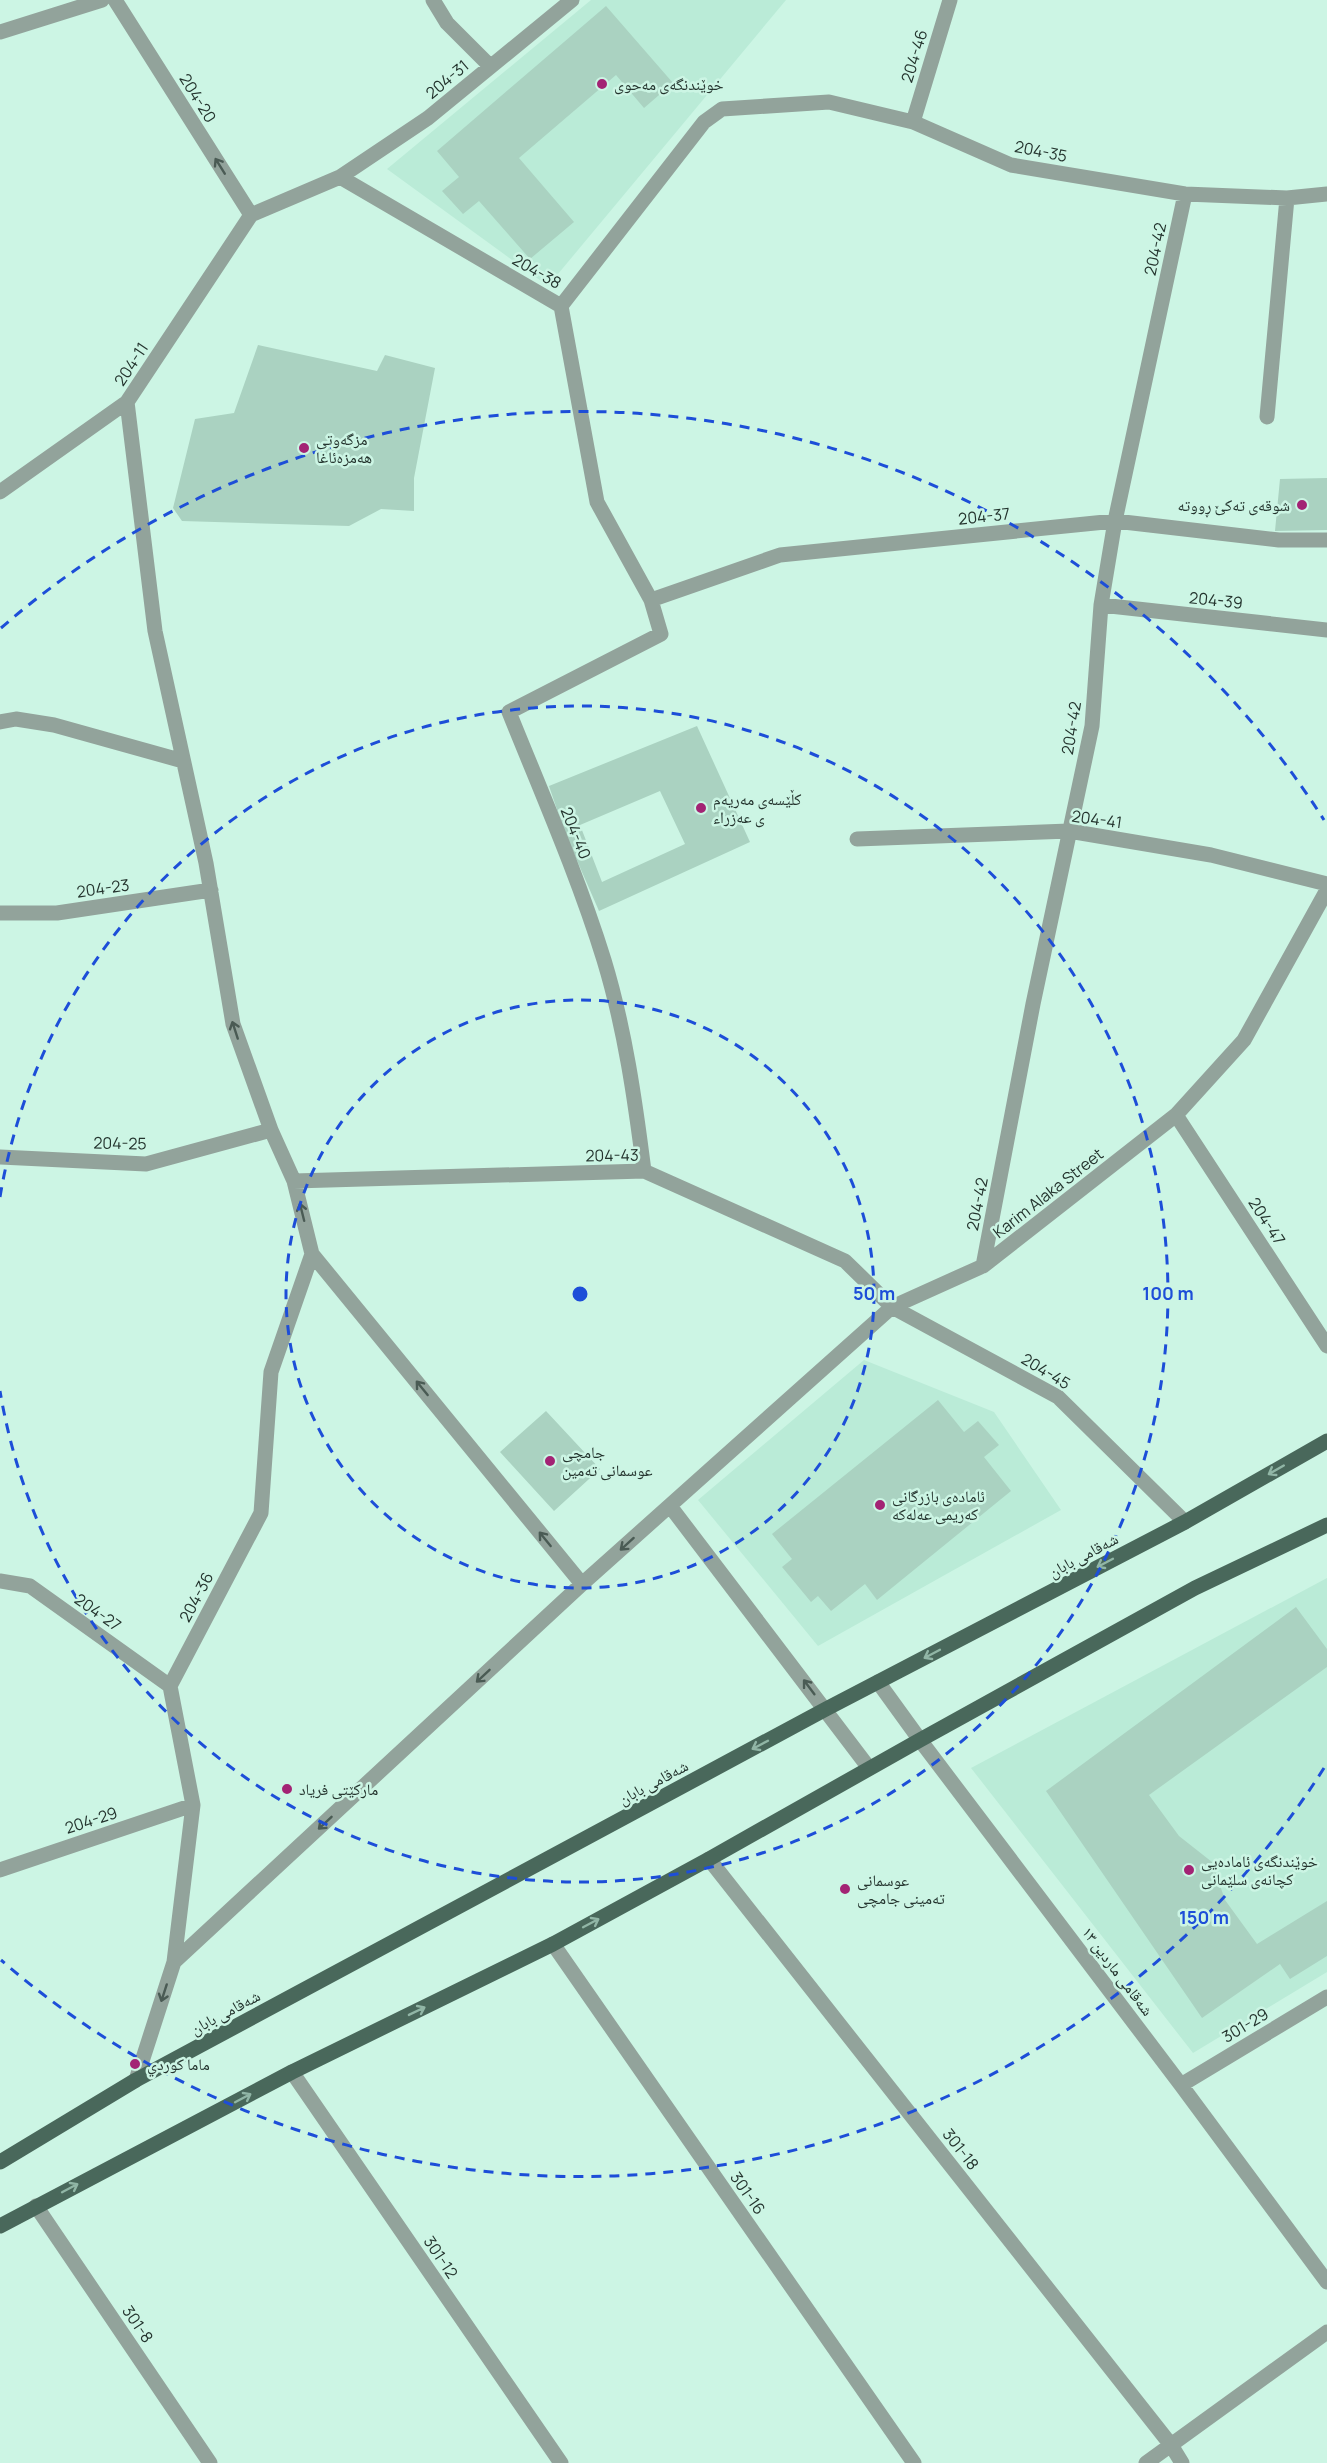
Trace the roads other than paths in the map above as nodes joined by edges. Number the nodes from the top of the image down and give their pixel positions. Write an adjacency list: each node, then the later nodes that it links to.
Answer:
1 (102, 0): 6 (street)
2 (115, 0): 13 (street, 204-20, one-way to 2)
3 (433, 0): 7 (street)
4 (572, 0): 7 (street, 204-31)
5 (950, 0): 8 (street, 204-46)
6 (0, 32)
7 (490, 66): 9 (street, 204-31)
8 (913, 122): 10 (street, 204-35); 14 (street, 204-35)
9 (340, 177): 13 (street); 14 (street, 204-38)
10 (1185, 194): 12 (street, 204-35); 18 (street, 204-42)
11 (1327, 194): 12 (street, 204-35)
12 (1287, 198): 16 (street)
13 (251, 215): 15 (street, 204-11)
14 (561, 306): 20 (street, 204-38)
15 (128, 402): 17 (street, 204-11); 24 (street)
16 (1267, 417)
17 (0, 492)
18 (1115, 521): 19 (street, 204-37); 20 (street, 204-37); 21 (street, 204-42)
19 (1327, 540)
20 (651, 600): 34 (street, 204-40)
21 (1101, 605): 22 (street, 204-39); 25 (street, 204-42)
22 (1327, 630)
23 (0, 722): 24 (street)
24 (183, 761): 28 (street)
25 (1070, 831): 26 (street, 204-41); 27 (street, 204-41); 37 (street, 204-42)
26 (857, 839)
27 (1327, 884)
28 (211, 890): 30 (street, 204-23); 32 (street, one-way to 28)
29 (1327, 890): 31 (street, Karim Alaka Street)
30 (0, 913)
31 (1176, 1114): 37 (street, Karim Alaka Street); 39 (street, 204-47)
32 (271, 1130): 33 (street, 204-25); 35 (street)
33 (0, 1157)
34 (644, 1171): 35 (street, 204-43); 38 (street, 204-43)
35 (294, 1181): 36 (street, one-way to 35)
36 (312, 1254): 45 (street, one-way to 36); 47 (street, 204-36)
37 (983, 1266): 38 (street, Karim Alaka Street)
38 (892, 1307): 41 (street, Karim Alaka Street); 42 (street, 204-45)
39 (1327, 1346)
40 (1327, 1441): 42 (main road, شەقامی بابان, one-way to 42)
41 (670, 1506): 45 (street, Karim Alaka Street, one-way to 45); 48 (street, one-way to 41)
42 (1185, 1522): 46 (main road, شەقامی بابان, one-way to 46)
43 (1327, 1525): 49 (main road)
44 (0, 1581): 47 (street, 204-27)
45 (582, 1584): 55 (street, Karim Alaka Street, one-way to 55)
46 (879, 1682): 48 (main road, شەقامی بابان); 49 (street, شەقامی ماردین ١٣)
47 (170, 1686): 51 (street)
48 (826, 1709): 50 (street); 58 (main road, شەقامی بابان, one-way to 58)
49 (920, 1740): 50 (main road); 59 (street, شەقامی ماردین ١٣)
50 (869, 1768): 52 (main road)
51 (193, 1805): 53 (street, 204-29); 55 (street)
52 (709, 1859): 54 (main road, one-way to 52); 65 (street, 301-18)
53 (0, 1870)
54 (553, 1944): 57 (main road, one-way to 54); 68 (street, 301-16)
55 (174, 1962): 58 (street, one-way to 58)
56 (1327, 1997): 59 (street, 301-29)
57 (292, 2072): 61 (main road, one-way to 57); 67 (street, 301-12)
58 (136, 2080): 60 (main road, شەقامی بابان)
59 (1181, 2085): 63 (street, شەقامی ماردین ١٣)
60 (0, 2162)
61 (36, 2206): 62 (main road); 66 (street, 301-8)
62 (0, 2226)
63 (1327, 2282)
64 (1327, 2332): 65 (street)
65 (1171, 2445): 69 (street); 70 (street, 301-18)
66 (210, 2463)
67 (561, 2463)
68 (914, 2463)
69 (1146, 2463)
70 (1182, 2463)

